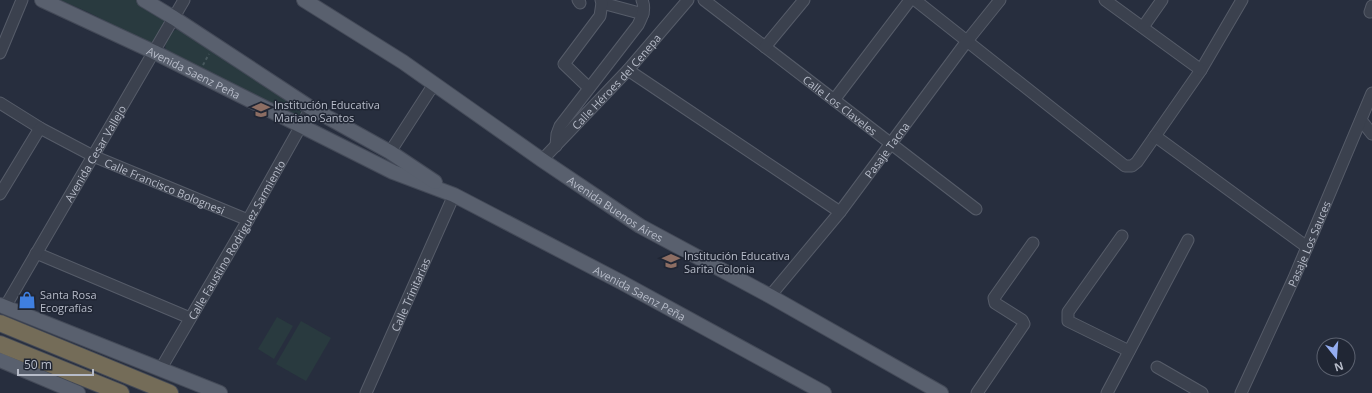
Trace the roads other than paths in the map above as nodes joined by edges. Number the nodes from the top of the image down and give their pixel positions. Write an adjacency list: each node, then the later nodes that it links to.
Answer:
1 (22, 0): 23 (street)
2 (42, 0): 22 (main road, Avenida Saenz Peña)
3 (144, 0): 18 (main road, Avenida Saenz Peña)
4 (184, 0): 18 (street, Avenida Cesar Vallejo)
5 (304, 0): 26 (main road, Avenida Buenos Aires)
6 (642, 0): 17 (street)
7 (688, 0): 24 (street, Calle Héroes del Cenepa)
8 (704, 0): 21 (street, Calle Los Claveles)
9 (804, 0): 21 (street)
10 (910, 0): 29 (street)
11 (916, 0): 20 (street)
12 (1000, 0): 20 (street, Pasaje Tacna)
13 (1105, 0): 19 (street)
14 (1162, 0): 19 (street)
15 (1242, 0): 25 (street)
16 (602, 1): 17 (street); 27 (street)
17 (643, 14): 27 (street)
18 (174, 18): 22 (street, Avenida Cesar Vallejo); 31 (main road, Avenida Saenz Peña)
19 (1143, 27): 25 (street)
20 (967, 41): 36 (street); 37 (street, Pasaje Tacna)
21 (765, 47): 29 (street, Calle Los Claveles)
22 (154, 52): 33 (main road, Avenida Saenz Peña); 40 (street, Avenida Cesar Vallejo)
23 (0, 53)
24 (628, 70): 38 (street, Calle Héroes del Cenepa); 45 (street)
25 (1201, 70): 36 (street)
26 (434, 84): 39 (street); 41 (main road, Avenida Buenos Aires)
27 (589, 88): 38 (street)
28 (1372, 93): 32 (street, Pasaje Los Sauces)
29 (834, 100): 37 (street, Calle Los Claveles)
30 (0, 103): 34 (street, Calle Francisco Bolognesi)
31 (311, 108): 33 (street, Calle Faustino Rodriguez Sarmiento); 39 (main road, Avenida Saenz Peña)
32 (1361, 120): 35 (street); 50 (street, Pasaje Los Sauces)
33 (301, 126): 43 (main road, Avenida Saenz Peña); 46 (street, Calle Faustino Rodriguez Sarmiento)
34 (40, 128): 40 (street, Calle Francisco Bolognesi); 42 (street)
35 (1372, 134)
36 (1155, 136): 50 (street)
37 (891, 144): 44 (street, Calle Los Claveles); 45 (street, Pasaje Tacna)
38 (556, 146): 41 (street, Calle Héroes del Cenepa)
39 (390, 152): 43 (main road, Avenida Saenz Peña)
40 (93, 156): 46 (street, Calle Francisco Bolognesi); 51 (street, Avenida Cesar Vallejo)
41 (542, 160): 52 (main road, Avenida Buenos Aires)
42 (0, 194)
43 (454, 195): 66 (street, Calle Trinitarias); 67 (main road, Avenida Saenz Peña)
44 (976, 209)
45 (840, 212): 52 (street, Pasaje Tacna)
46 (248, 220): 54 (street, Calle Faustino Rodriguez Sarmiento)
47 (1122, 236): 57 (street)
48 (1188, 240): 57 (street)
49 (1033, 243): 69 (street)
50 (1307, 247): 61 (street, Pasaje Los Sauces)
51 (36, 253): 53 (street, Avenida Cesar Vallejo); 54 (street)
52 (770, 296): 68 (main road, Avenida Buenos Aires)
53 (2, 306): 60 (main road)
54 (190, 318): 60 (street, Calle Faustino Rodriguez Sarmiento)
55 (0, 323): 64 (highway)
56 (0, 344): 63 (highway)
57 (1129, 352): 70 (street)
58 (0, 360): 62 (main road)
59 (1157, 368): 71 (street)
60 (160, 370): 65 (main road)
61 (1244, 392)
62 (78, 393)
63 (121, 393)
64 (170, 393)
65 (220, 393)
66 (366, 393)
67 (824, 393)
68 (941, 393)
69 (977, 393)
70 (1107, 393)
71 (1202, 393)

